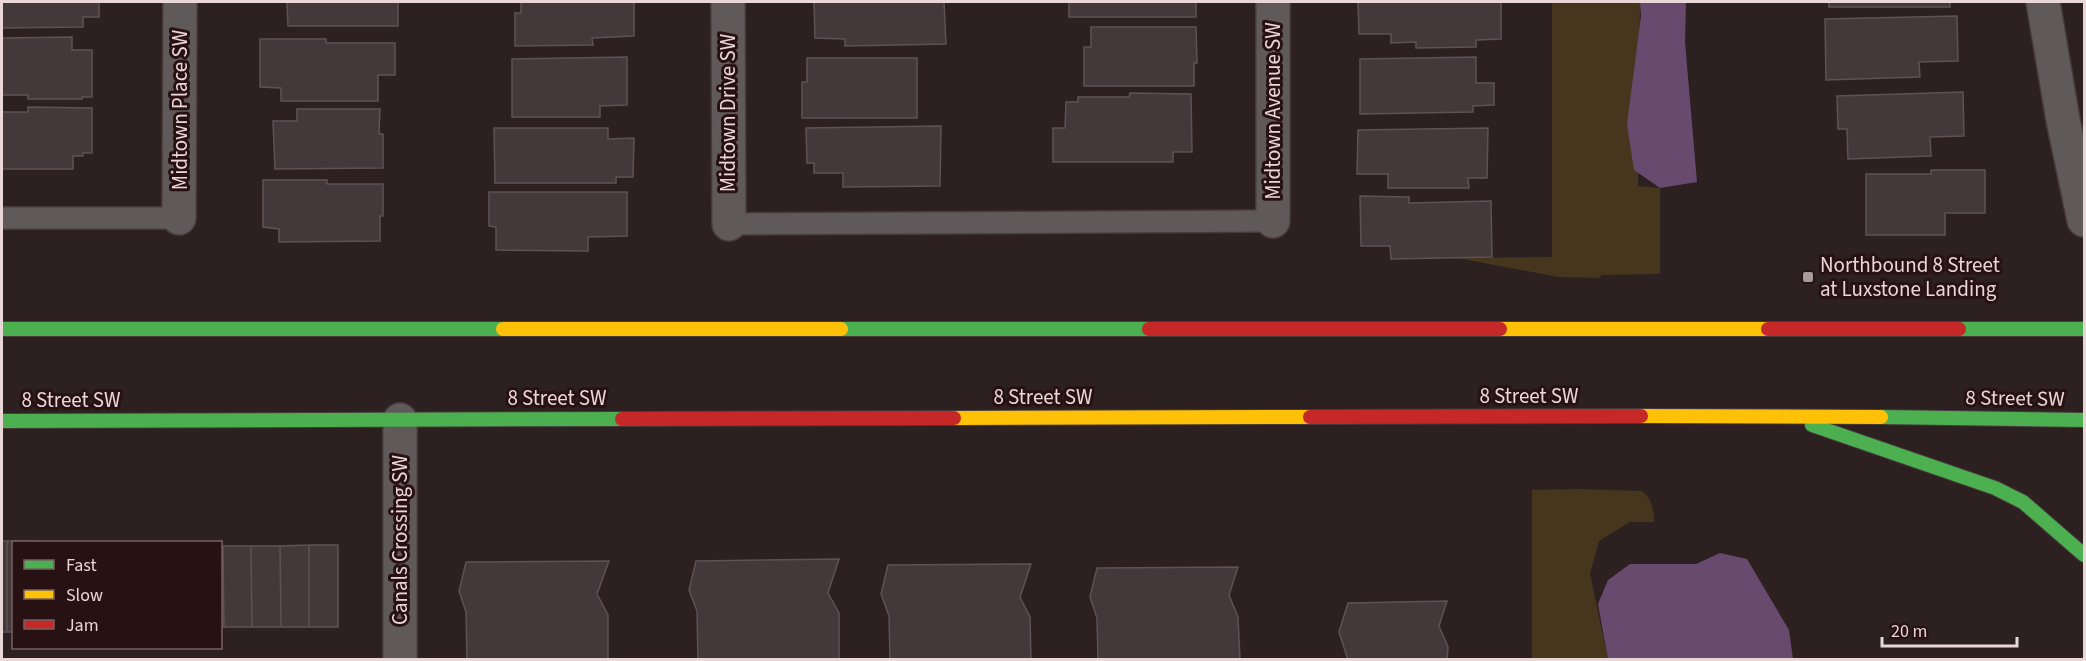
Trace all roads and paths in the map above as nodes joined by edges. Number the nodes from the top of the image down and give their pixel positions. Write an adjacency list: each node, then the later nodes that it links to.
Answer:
1 (180, 2): 6 (street, Midtown Place SW)
2 (728, 2): 9 (street, Midtown Drive SW)
3 (1273, 2): 8 (street, Midtown Avenue SW)
4 (2043, 2): 7 (street)
5 (2, 218): 6 (lane)
6 (179, 218)
7 (2085, 220)
8 (1273, 221): 9 (lane)
9 (729, 224)
10 (2, 329): 11 (main road)
11 (2085, 329)
12 (1785, 416): 13 (main road, 8 Street SW); 14 (main road, 8 Street SW); 16 (main road)
13 (400, 420): 15 (main road, 8 Street SW); 17 (street, Canals Crossing SW)
14 (2085, 420)
15 (2, 421)
16 (2085, 555)
17 (400, 660)

